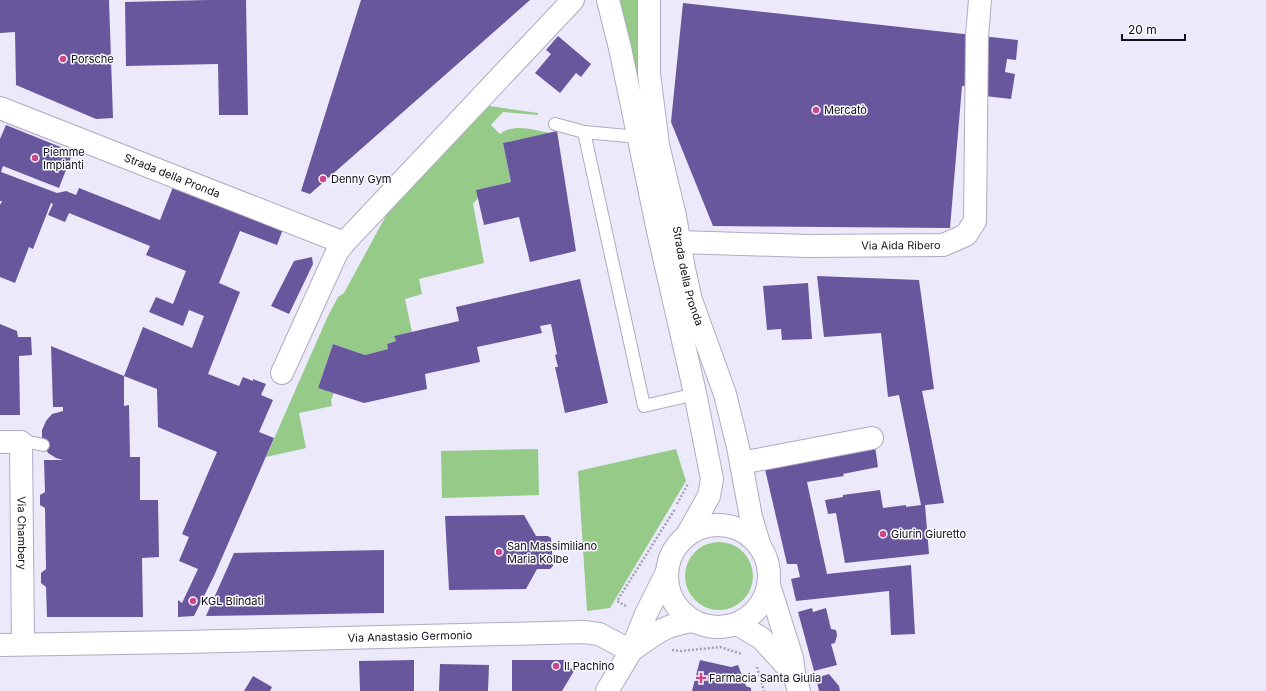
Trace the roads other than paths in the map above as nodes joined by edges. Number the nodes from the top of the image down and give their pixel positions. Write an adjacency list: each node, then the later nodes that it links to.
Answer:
1 (572, 0): 10 (street)
2 (608, 0): 8 (street, Strada della Pronda)
3 (649, 0): 9 (street, Strada della Pronda)
4 (980, 0): 9 (street, Via Aida Ribero)
5 (0, 108): 10 (street, Strada della Pronda)
6 (555, 124): 7 (lane)
7 (584, 132): 8 (lane); 12 (lane)
8 (638, 137): 12 (street, Strada della Pronda)
9 (680, 242): 13 (street, Strada della Pronda)
10 (344, 243): 11 (street)
11 (282, 373)
12 (695, 393): 13 (street); 18 (street, Strada della Pronda)
13 (725, 394): 17 (street, Strada della Pronda)
14 (872, 438): 17 (street)
15 (10, 442): 16 (lane); 24 (street, Via Chambery)
16 (43, 445)
17 (741, 463): 19 (street, Strada della Pronda)
18 (687, 535): 19 (street); 20 (street)
19 (760, 547): 21 (street)
20 (667, 572): 22 (street); 26 (street)
21 (769, 585): 23 (street); 27 (street)
22 (694, 621): 23 (street); 26 (street)
23 (737, 624): 27 (street)
24 (23, 644): 25 (street); 26 (street, Via Anastasio Germonio)
25 (0, 645)
26 (631, 651): 28 (street)
27 (796, 683)
28 (607, 691)

